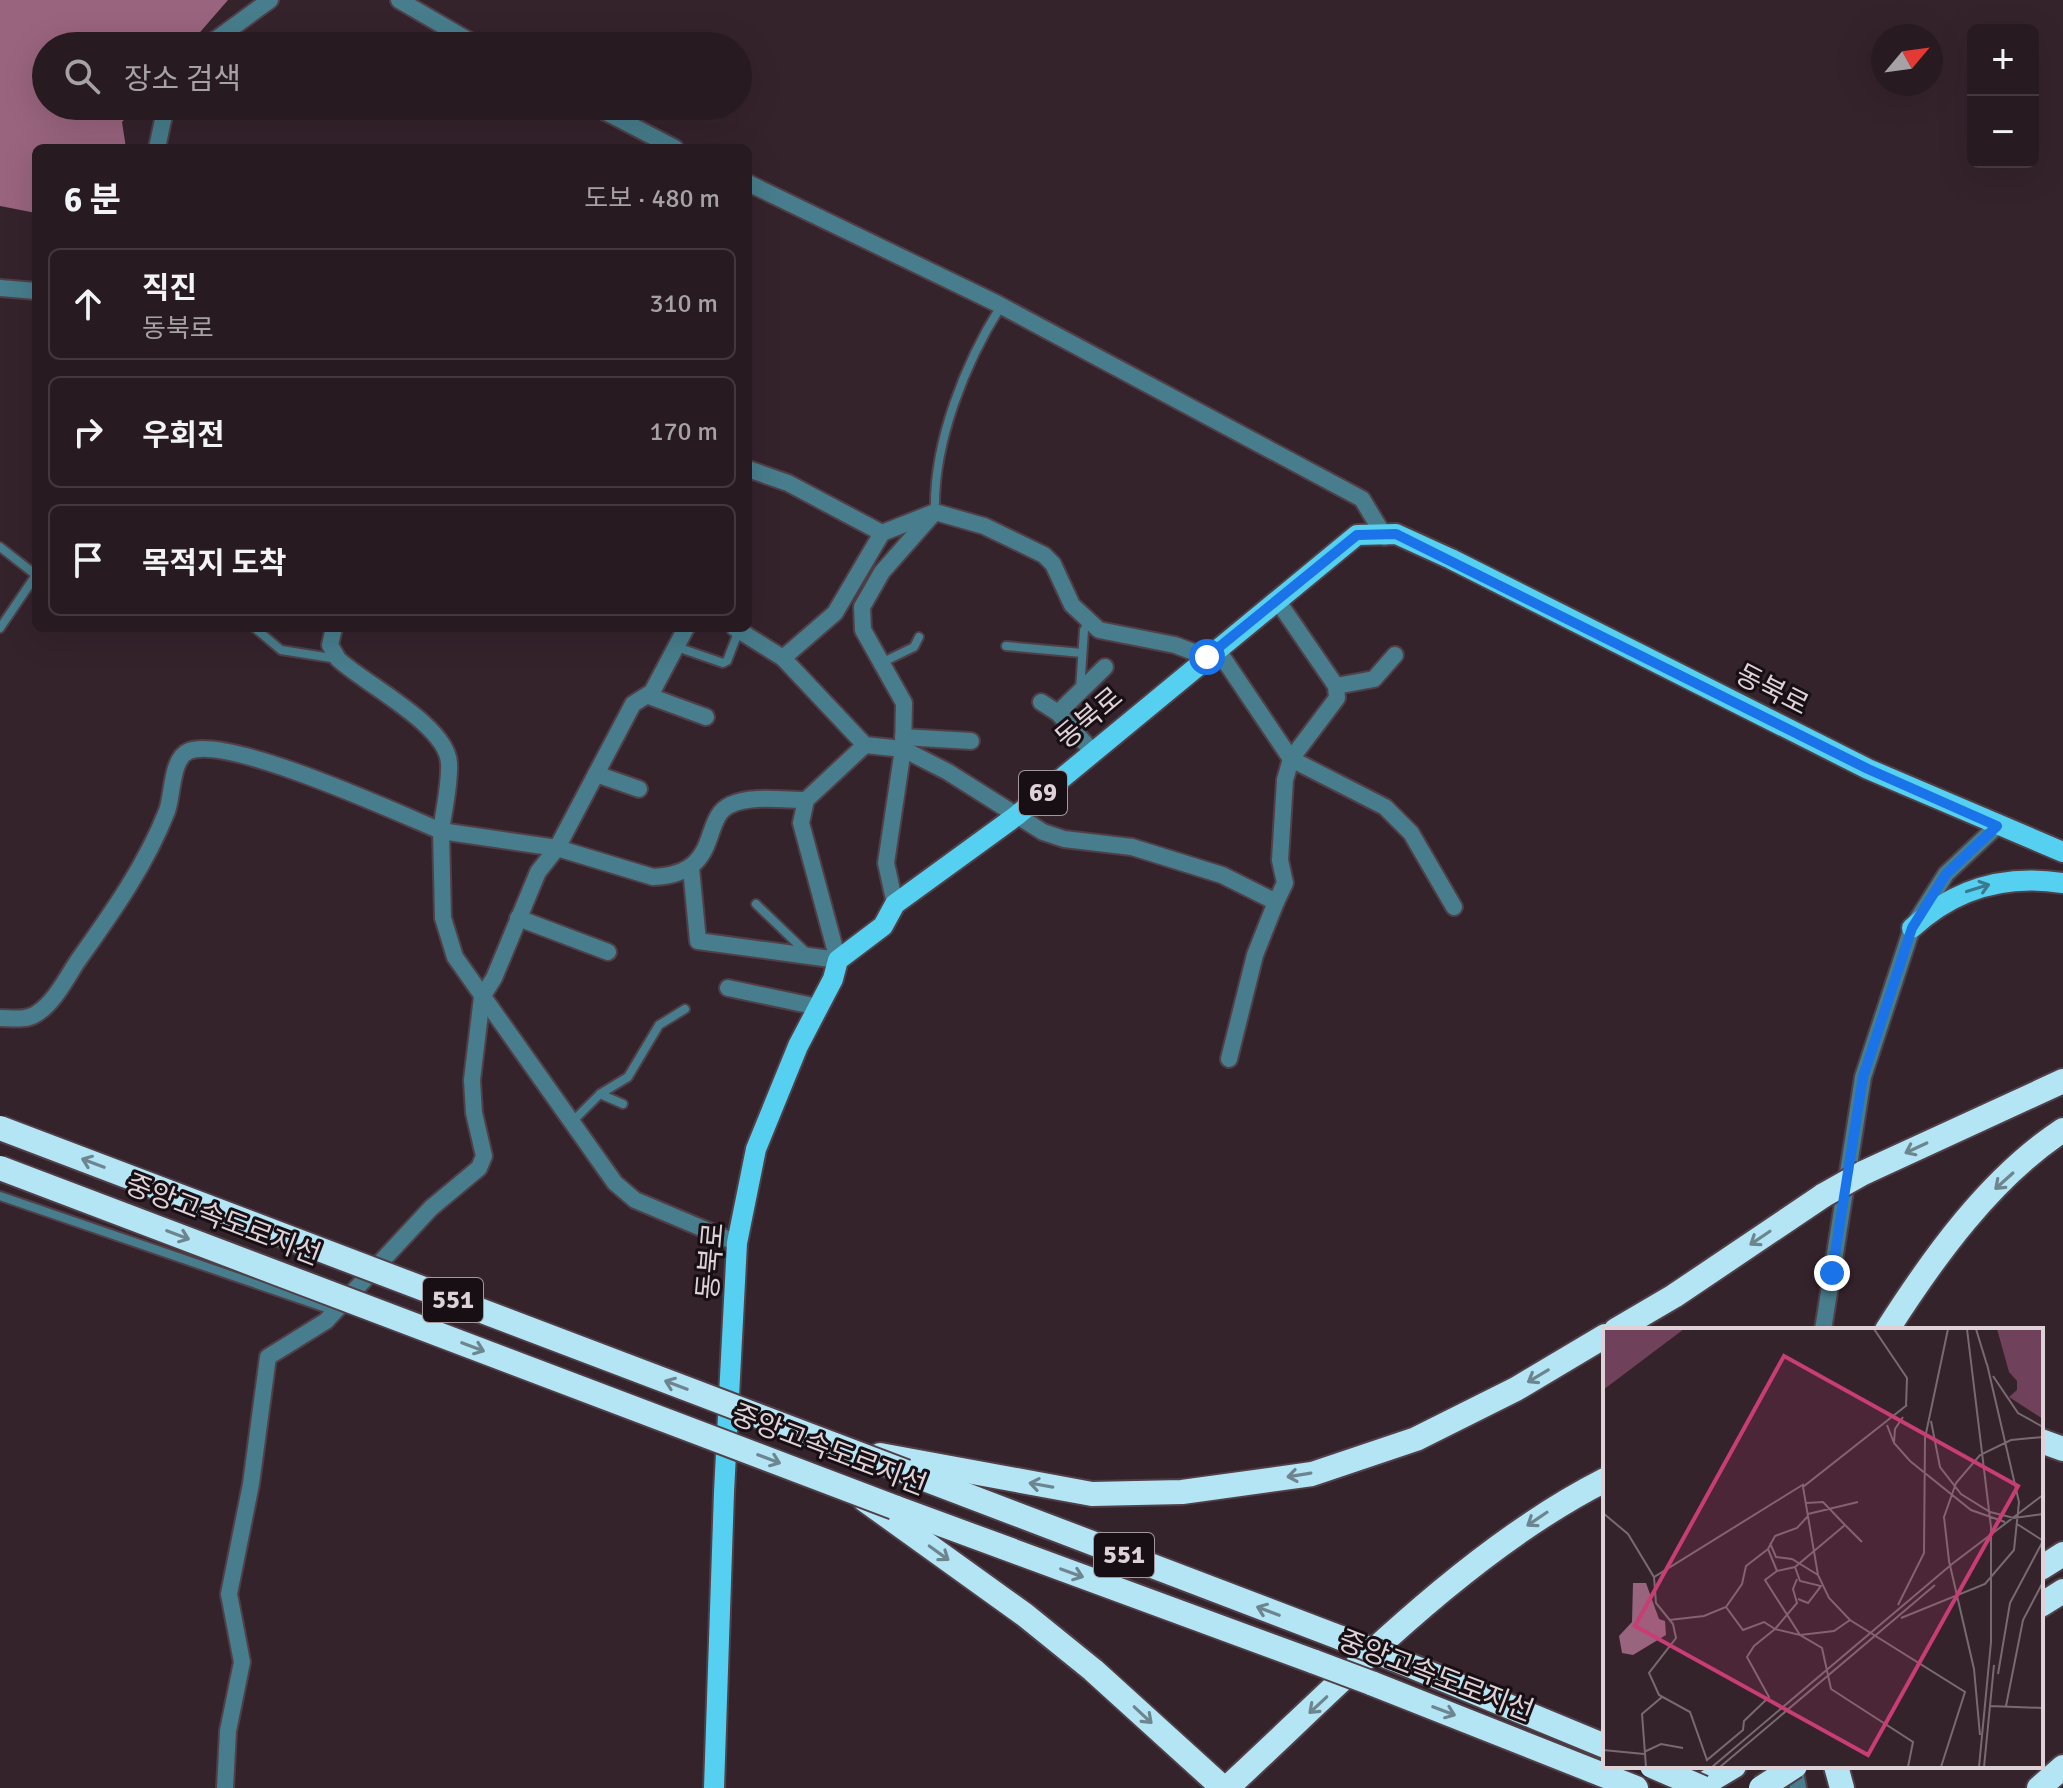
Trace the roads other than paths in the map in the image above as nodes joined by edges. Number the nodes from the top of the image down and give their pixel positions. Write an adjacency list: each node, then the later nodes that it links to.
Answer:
1 (270, 0): 3 (street)
2 (399, 0): 4 (street)
3 (226, 32)
4 (454, 32)
5 (163, 120): 7 (street)
6 (621, 120): 8 (street)
7 (158, 144)
8 (667, 144)
9 (752, 185): 12 (street)
10 (0, 288): 11 (street)
11 (32, 291)
12 (1001, 306): 14 (lane); 16 (street)
13 (752, 470): 15 (street)
14 (935, 512): 15 (street); 21 (street); 36 (street)
15 (882, 533): 34 (street)
16 (1385, 537): 20 (main road, 동북로 / 69); 53 (main road, 동북로 / 69)
17 (0, 547): 18 (lane)
18 (32, 572)
19 (32, 581): 22 (lane)
20 (1277, 600): 32 (main road, 동북로 / 69); 38 (street)
21 (1089, 621): 31 (lane); 32 (street)
22 (0, 628)
23 (260, 632): 35 (lane)
24 (333, 632): 35 (street)
25 (684, 632): 30 (street)
26 (736, 632): 30 (lane)
27 (742, 632): 34 (street)
28 (919, 637): 36 (lane)
29 (1006, 646): 31 (lane)
30 (677, 647): 40 (street)
31 (1082, 653): 39 (lane)
32 (1212, 653): 47 (main road, 동북로 / 69); 48 (street)
33 (1395, 655): 38 (street)
34 (783, 658): 46 (street)
35 (338, 659): 54 (street)
36 (881, 663): 45 (street)
37 (1105, 667): 39 (street)
38 (1336, 686): 48 (street)
39 (1080, 692): 42 (street)
40 (649, 696): 43 (street); 49 (street)
41 (1041, 702): 42 (street)
42 (1058, 713): 47 (street)
43 (706, 717)
44 (971, 741): 45 (street)
45 (903, 743): 46 (street); 52 (street); 61 (street)
46 (865, 745): 51 (street)
47 (1093, 752): 52 (main road, 동북로 / 69)
48 (1291, 759): 59 (street); 62 (street)
49 (596, 774): 50 (street); 55 (street)
50 (639, 789)
51 (806, 800): 57 (street); 67 (street)
52 (1016, 816): 59 (street); 61 (main road, 동북로 / 69)
53 (1997, 826): 56 (main road, 동북로 / 69); 64 (street)
54 (441, 831): 55 (street); 69 (street); 72 (street)
55 (557, 848): 57 (street); 63 (street)
56 (2063, 852)
57 (691, 868): 66 (street)
58 (2063, 883): 64 (main road, one-way to 58)
59 (1276, 902): 73 (street)
60 (756, 904): 66 (lane)
61 (895, 904): 67 (main road, 동북로 / 69)
62 (1454, 907)
63 (518, 918): 65 (street); 69 (street)
64 (1912, 928): 85 (street)
65 (608, 952)
66 (811, 957): 67 (street)
67 (838, 960): 70 (main road, 동북로 / 69)
68 (728, 988): 70 (street)
69 (482, 997): 77 (street); 83 (street)
70 (818, 1007): 82 (main road, 동북로 / 69)
71 (685, 1009): 75 (lane)
72 (0, 1018)
73 (1229, 1059)
74 (2063, 1081): 84 (highway, one-way to 84, bridge)
75 (600, 1094): 76 (lane); 77 (lane)
76 (623, 1104)
77 (573, 1121): 82 (street)
78 (0, 1128): 89 (highway, 중앙고속도로지선 / 551, one-way to 78, bridge)
79 (2063, 1130): 86 (highway, one-way to 86)
80 (0, 1168): 92 (highway, 중앙고속도로지선 / 551, one-way to 92, bridge)
81 (0, 1196): 83 (lane)
82 (737, 1243): 105 (main road, 동북로 / 69)
83 (335, 1311): 104 (street)
84 (1619, 1328)
85 (1823, 1328)
86 (1888, 1328)
87 (1603, 1337): 89 (highway, one-way to 89)
88 (2043, 1442): 90 (highway)
89 (844, 1448): 97 (highway, 중앙고속도로지선 / 551, one-way to 89, bridge)
90 (2063, 1449)
91 (1603, 1481): 106 (highway, one-way to 106)
92 (853, 1491): 106 (highway, one-way to 106); 107 (highway, 중앙고속도로지선 / 551, one-way to 107, bridge)
93 (2063, 1554): 94 (highway)
94 (2043, 1567)
95 (2063, 1591): 96 (highway)
96 (2043, 1604)
97 (1603, 1745)
98 (2063, 1767): 112 (highway)
99 (1656, 1768): 108 (highway, bridge)
100 (1731, 1768): 108 (highway)
101 (1791, 1768): 109 (highway, bridge)
102 (1794, 1768): 110 (street)
103 (1837, 1768): 111 (highway)
104 (225, 1788)
105 (714, 1788)
106 (1225, 1788)
107 (1636, 1788)
108 (1700, 1788)
109 (1761, 1788)
110 (1798, 1788)
111 (1842, 1788)
112 (2039, 1788)

